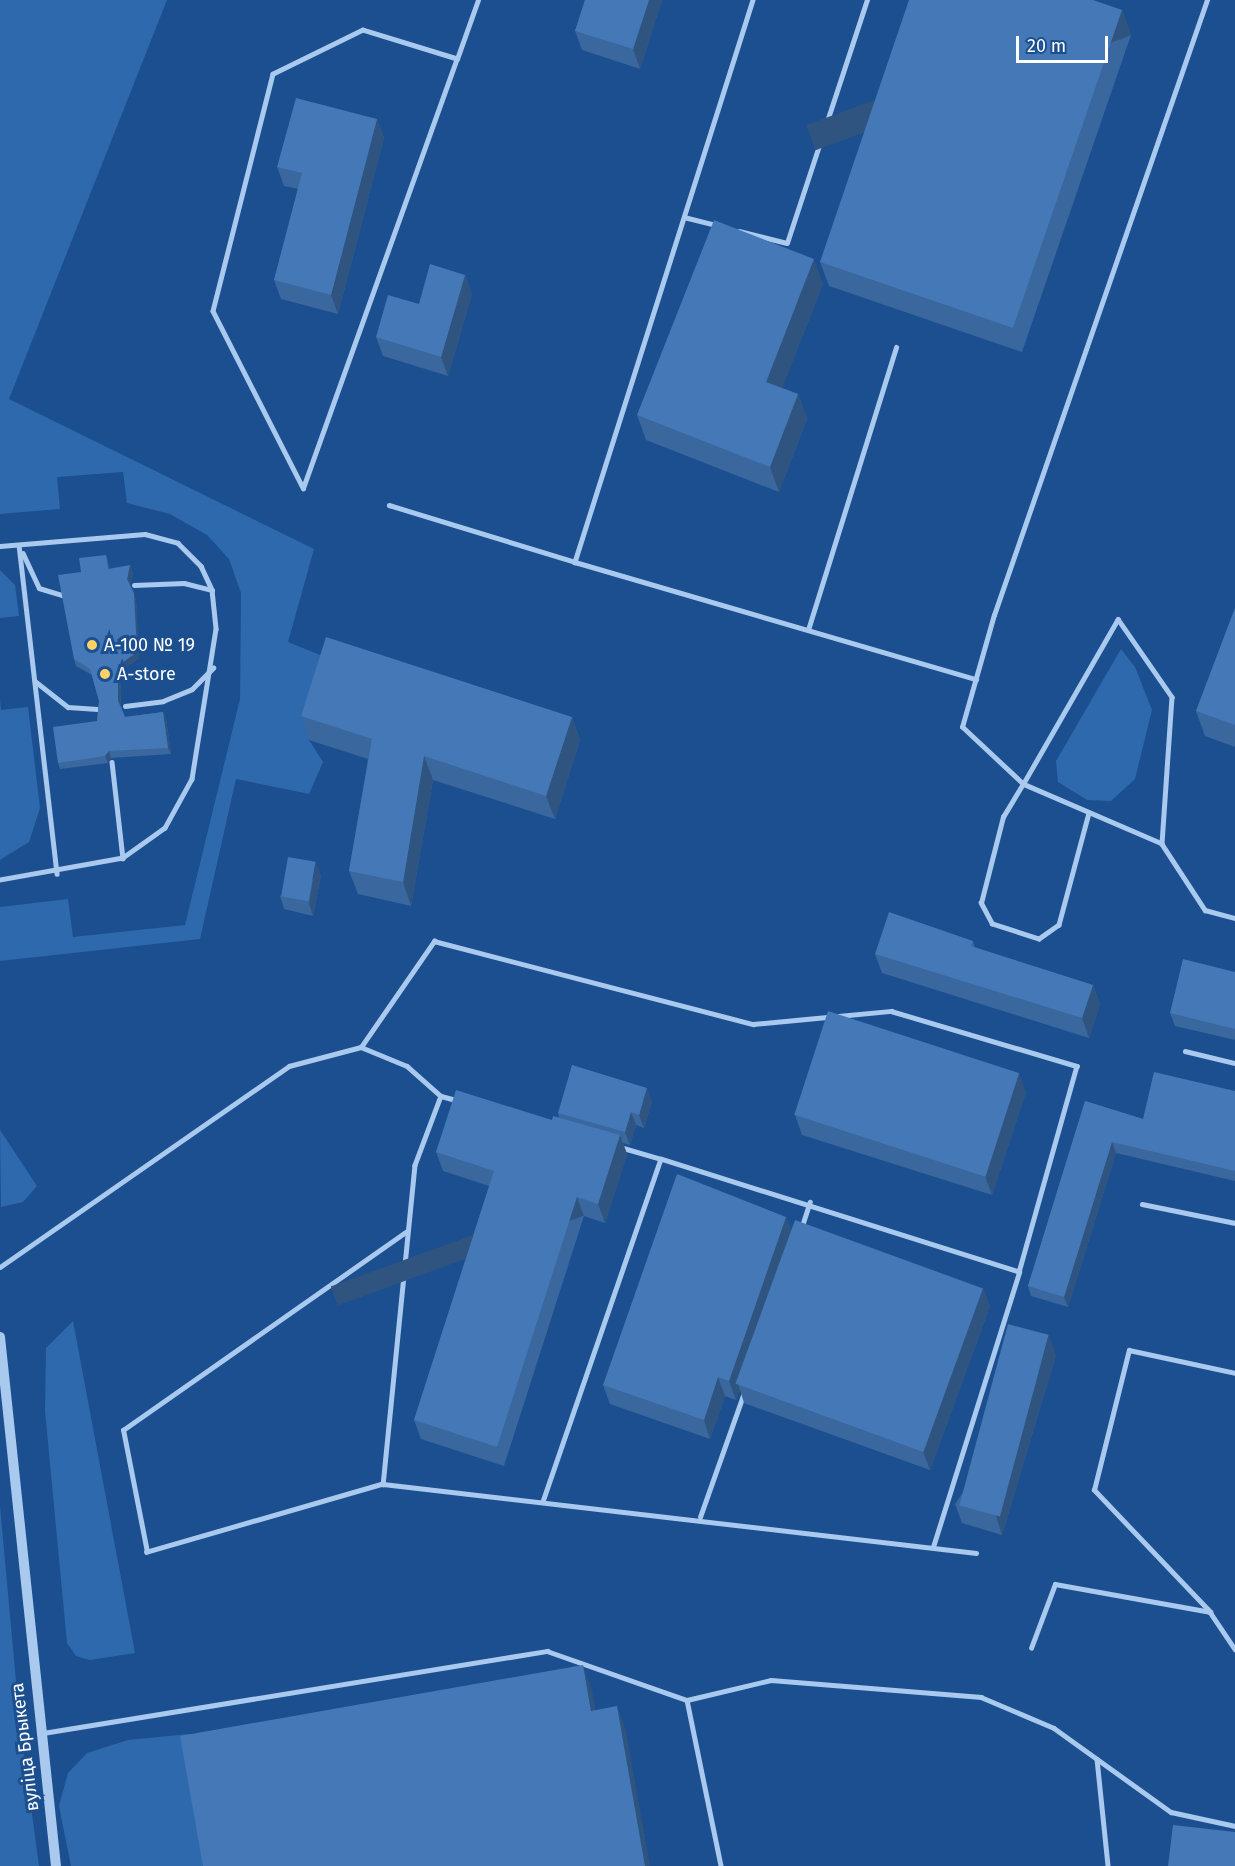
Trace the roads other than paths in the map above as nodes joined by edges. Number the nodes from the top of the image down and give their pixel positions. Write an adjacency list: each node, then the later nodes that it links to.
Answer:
1 (478, 0): 5 (lane)
2 (753, 0): 6 (lane)
3 (867, 0): 6 (lane)
4 (1207, 0): 17 (lane)
5 (457, 59): 5 (lane)
6 (684, 217): 11 (lane)
7 (896, 347): 15 (lane)
8 (389, 504): 11 (lane)
9 (20, 545): 10 (lane); 13 (lane); 14 (lane); 18 (lane)
10 (0, 546)
11 (575, 562): 15 (lane)
12 (134, 585): 13 (lane)
13 (212, 590): 16 (lane)
14 (62, 595)
15 (808, 630): 17 (lane)
16 (213, 668): 19 (lane); 25 (lane)
17 (976, 679): 22 (lane)
18 (35, 681): 20 (lane); 26 (lane)
19 (125, 706)
20 (97, 709)
21 (112, 762): 25 (lane)
22 (1023, 784): 23 (lane); 23 (lane); 24 (lane)
23 (1089, 813): 24 (lane)
24 (1162, 844): 28 (lane)
25 (123, 858): 26 (lane)
26 (57, 874): 27 (lane)
27 (0, 880)
28 (1235, 918)
29 (361, 1047): 32 (lane); 41 (lane); 42 (lane)
30 (1185, 1051): 31 (lane)
31 (1235, 1063)
32 (441, 1096): 33 (lane); 39 (lane)
33 (463, 1102)
34 (606, 1143): 35 (lane)
35 (661, 1159): 36 (lane); 47 (lane)
36 (810, 1202): 40 (lane); 42 (lane)
37 (1142, 1204): 38 (lane)
38 (1235, 1223)
39 (406, 1232): 46 (lane); 46 (lane)
40 (798, 1236)
41 (0, 1267)
42 (1019, 1272): 49 (lane)
43 (0, 1337): 55 (street, вуліца Брыкета)
44 (1235, 1373): 51 (lane)
45 (747, 1382): 48 (lane)
46 (383, 1484): 47 (lane)
47 (543, 1501): 48 (lane)
48 (700, 1517): 49 (lane)
49 (933, 1547): 50 (lane)
50 (976, 1553)
51 (1210, 1612): 52 (lane); 53 (lane)
52 (1031, 1648)
53 (1235, 1649)
54 (687, 1700): 55 (lane); 56 (lane); 59 (lane)
55 (38, 1734): 58 (street, вуліца Брыкета)
56 (1097, 1759): 57 (lane); 60 (lane)
57 (1235, 1826)
58 (56, 1866)
59 (721, 1866)
60 (1108, 1866)

